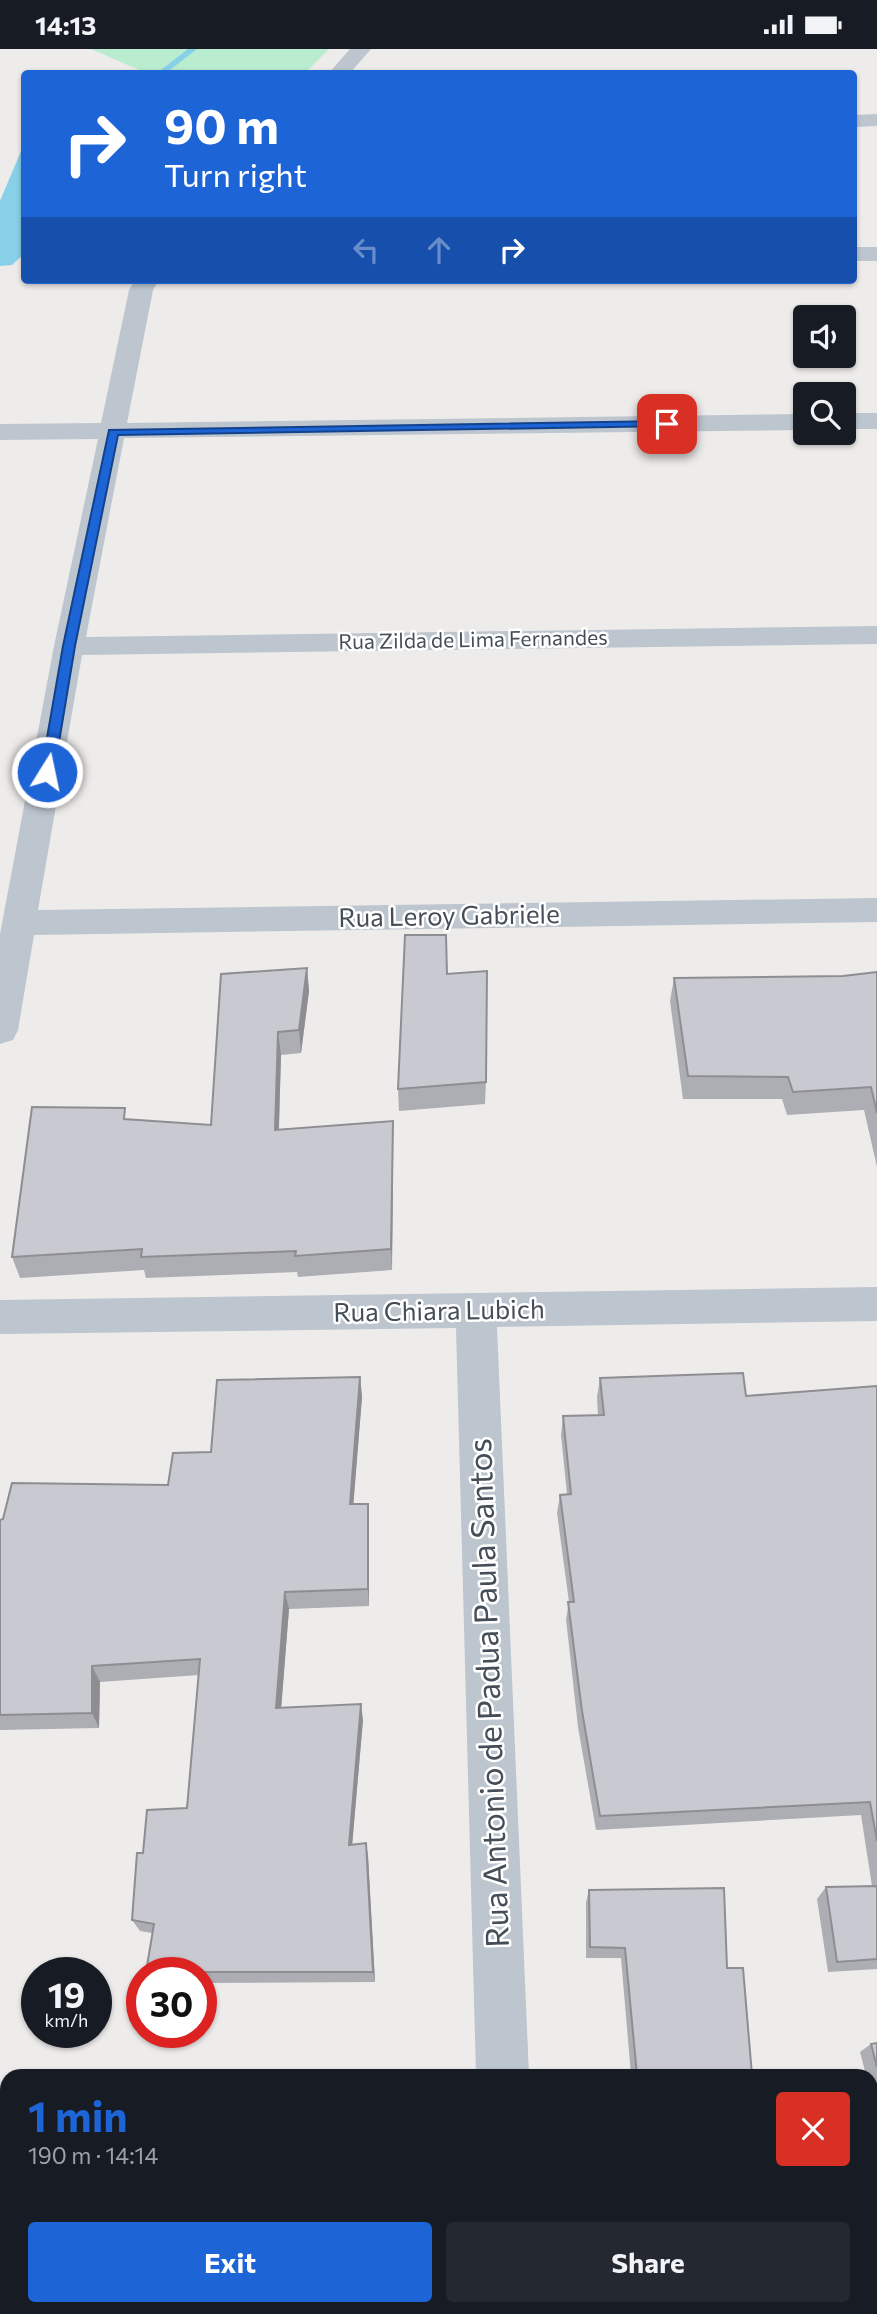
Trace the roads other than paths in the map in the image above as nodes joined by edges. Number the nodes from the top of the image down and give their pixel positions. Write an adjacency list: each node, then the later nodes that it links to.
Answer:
1 (360, 49): 2 (street)
2 (342, 70)
3 (877, 120): 4 (street)
4 (857, 121)
5 (857, 254): 6 (street)
6 (877, 254)
7 (145, 284): 12 (street)
8 (856, 421): 9 (street)
9 (877, 421)
10 (793, 422): 12 (street)
11 (0, 432): 12 (street)
12 (113, 432): 14 (street)
13 (877, 635): 14 (street, Rua Zilda de Lima Fernandes)
14 (69, 646): 16 (street)
15 (877, 910): 16 (street, Rua Leroy Gabriele)
16 (21, 923): 17 (street)
17 (0, 1030)
18 (877, 1304): 19 (street, Rua Chiara Lubich)
19 (476, 1311): 20 (street, Rua Chiara Lubich); 21 (street, Rua Antonio de Padua Paula Santos)
20 (0, 1317)
21 (502, 2069)

